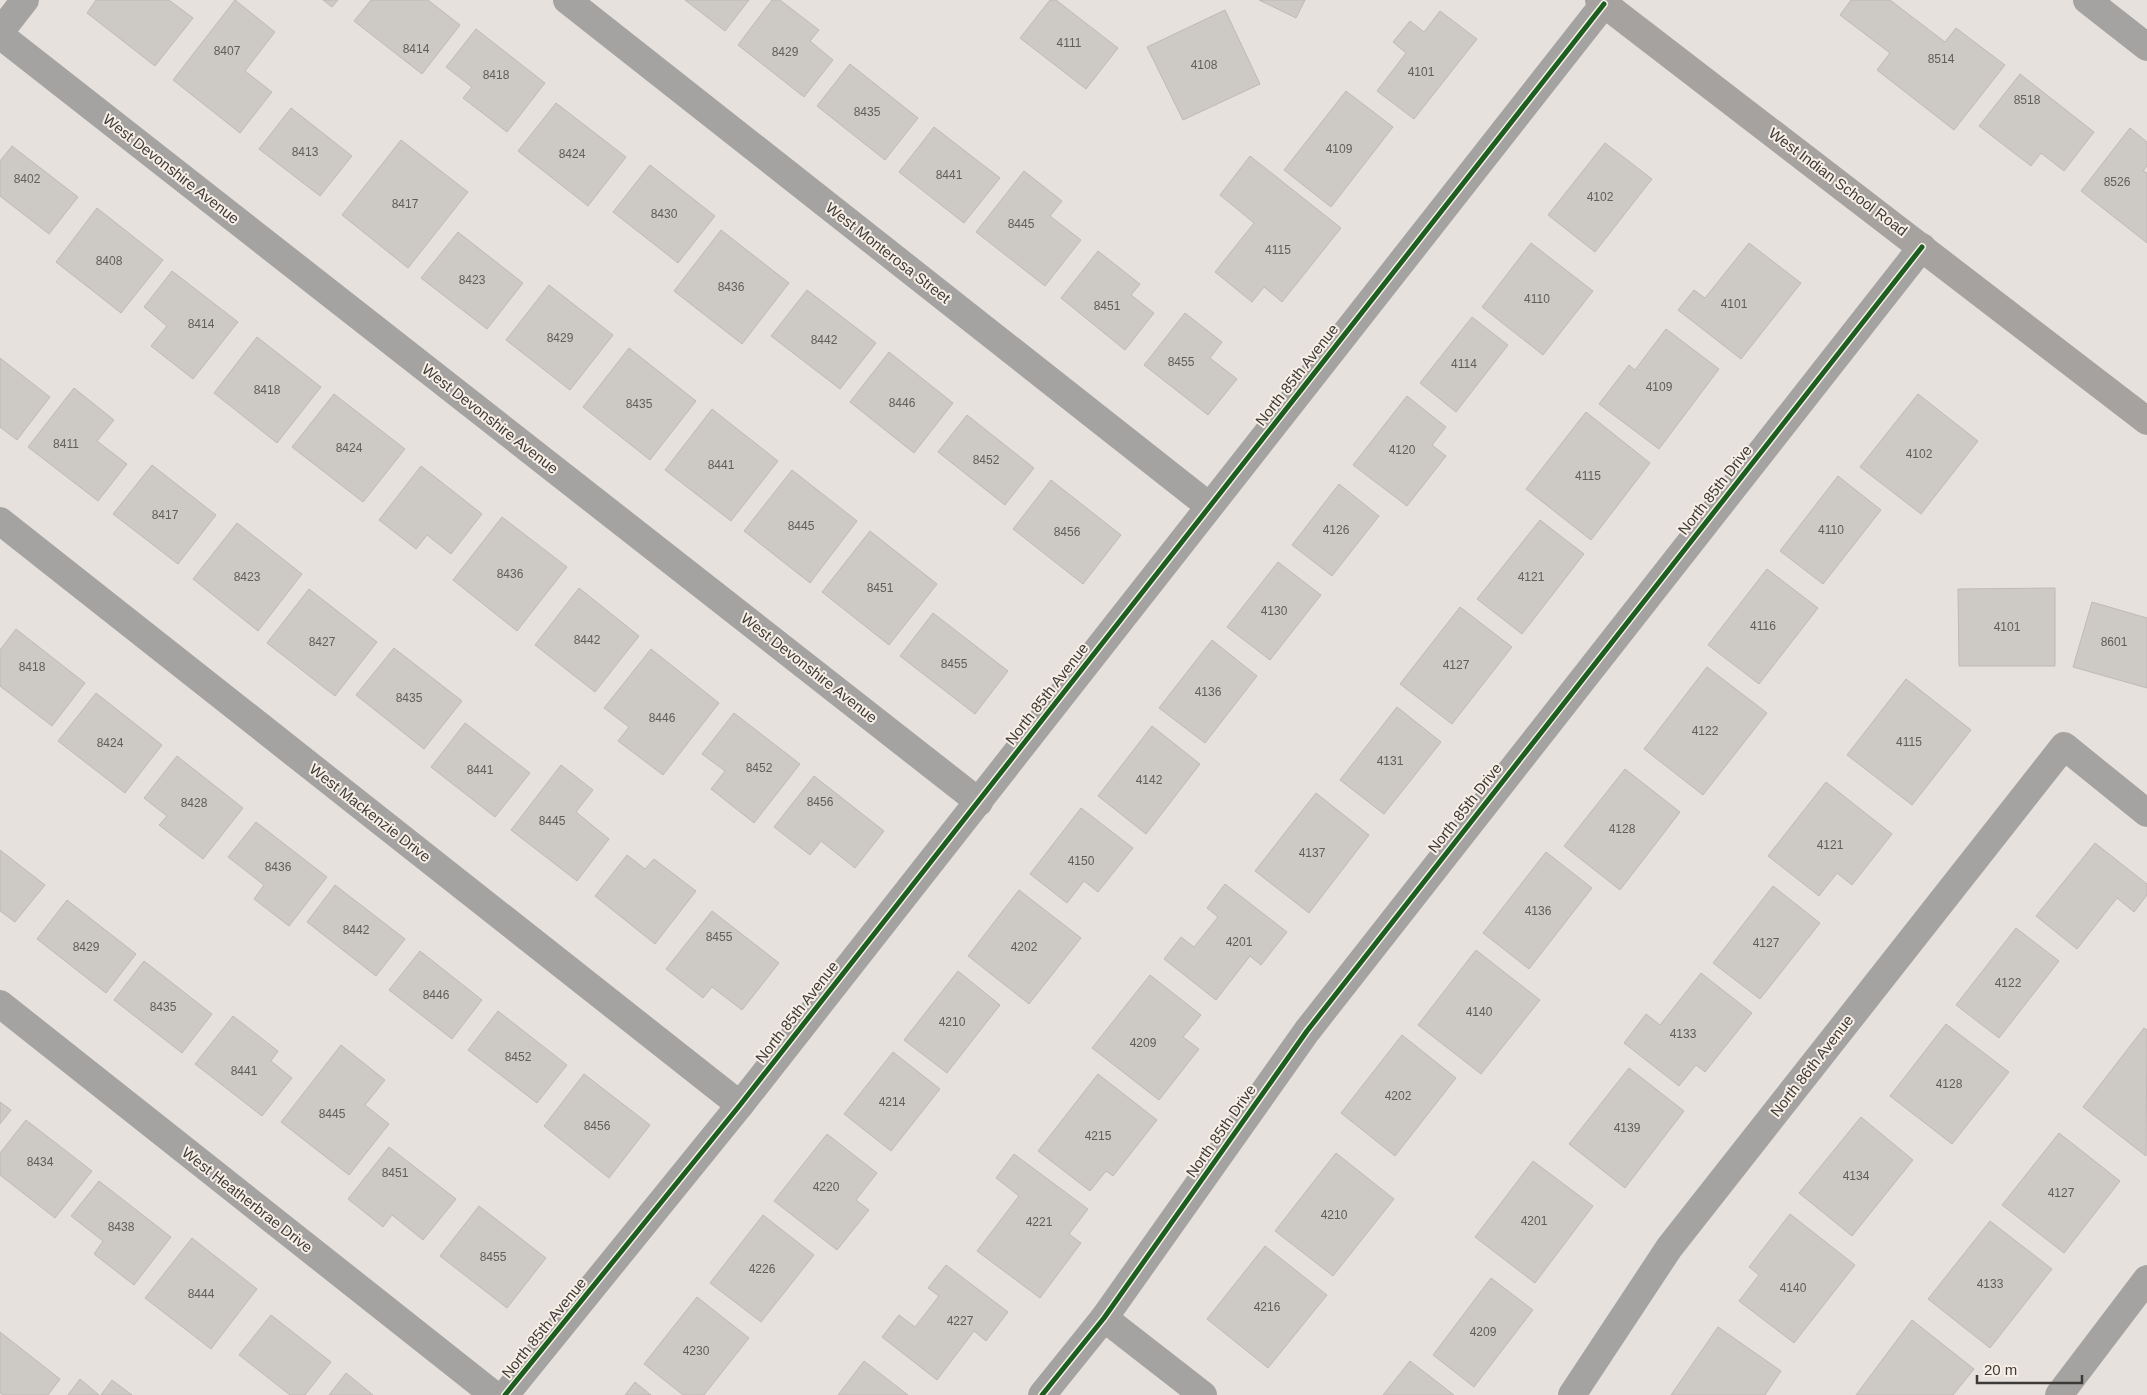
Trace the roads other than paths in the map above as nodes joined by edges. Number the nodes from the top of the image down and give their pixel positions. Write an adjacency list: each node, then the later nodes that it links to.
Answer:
1 (25, 0): 5 (street)
2 (566, 0): 9 (street, West Monterosa Street)
3 (2087, 0): 6 (street)
4 (1601, 2): 7 (main road, West Indian School Road); 9 (street, North 85th Avenue)
5 (0, 34): 11 (street, West Devonshire Avenue)
6 (2147, 47)
7 (1922, 247): 8 (main road, West Indian School Road); 16 (street, North 85th Drive)
8 (2147, 421)
9 (1209, 506): 11 (street, North 85th Avenue)
10 (0, 521): 14 (street, West Mackenzie Drive)
11 (979, 802): 14 (street, North 85th Avenue)
12 (2147, 812): 21 (street, North 86th Avenue)
13 (0, 1004): 17 (street, West Heatherbrae Drive)
14 (740, 1105): 18 (street, North 85th Avenue)
15 (2147, 1279): 22 (street)
16 (1104, 1318): 19 (street, North 85th Drive); 20 (street)
17 (494, 1395)
18 (505, 1395)
19 (1042, 1395)
20 (1203, 1395)
21 (1572, 1395)
22 (2059, 1395)

